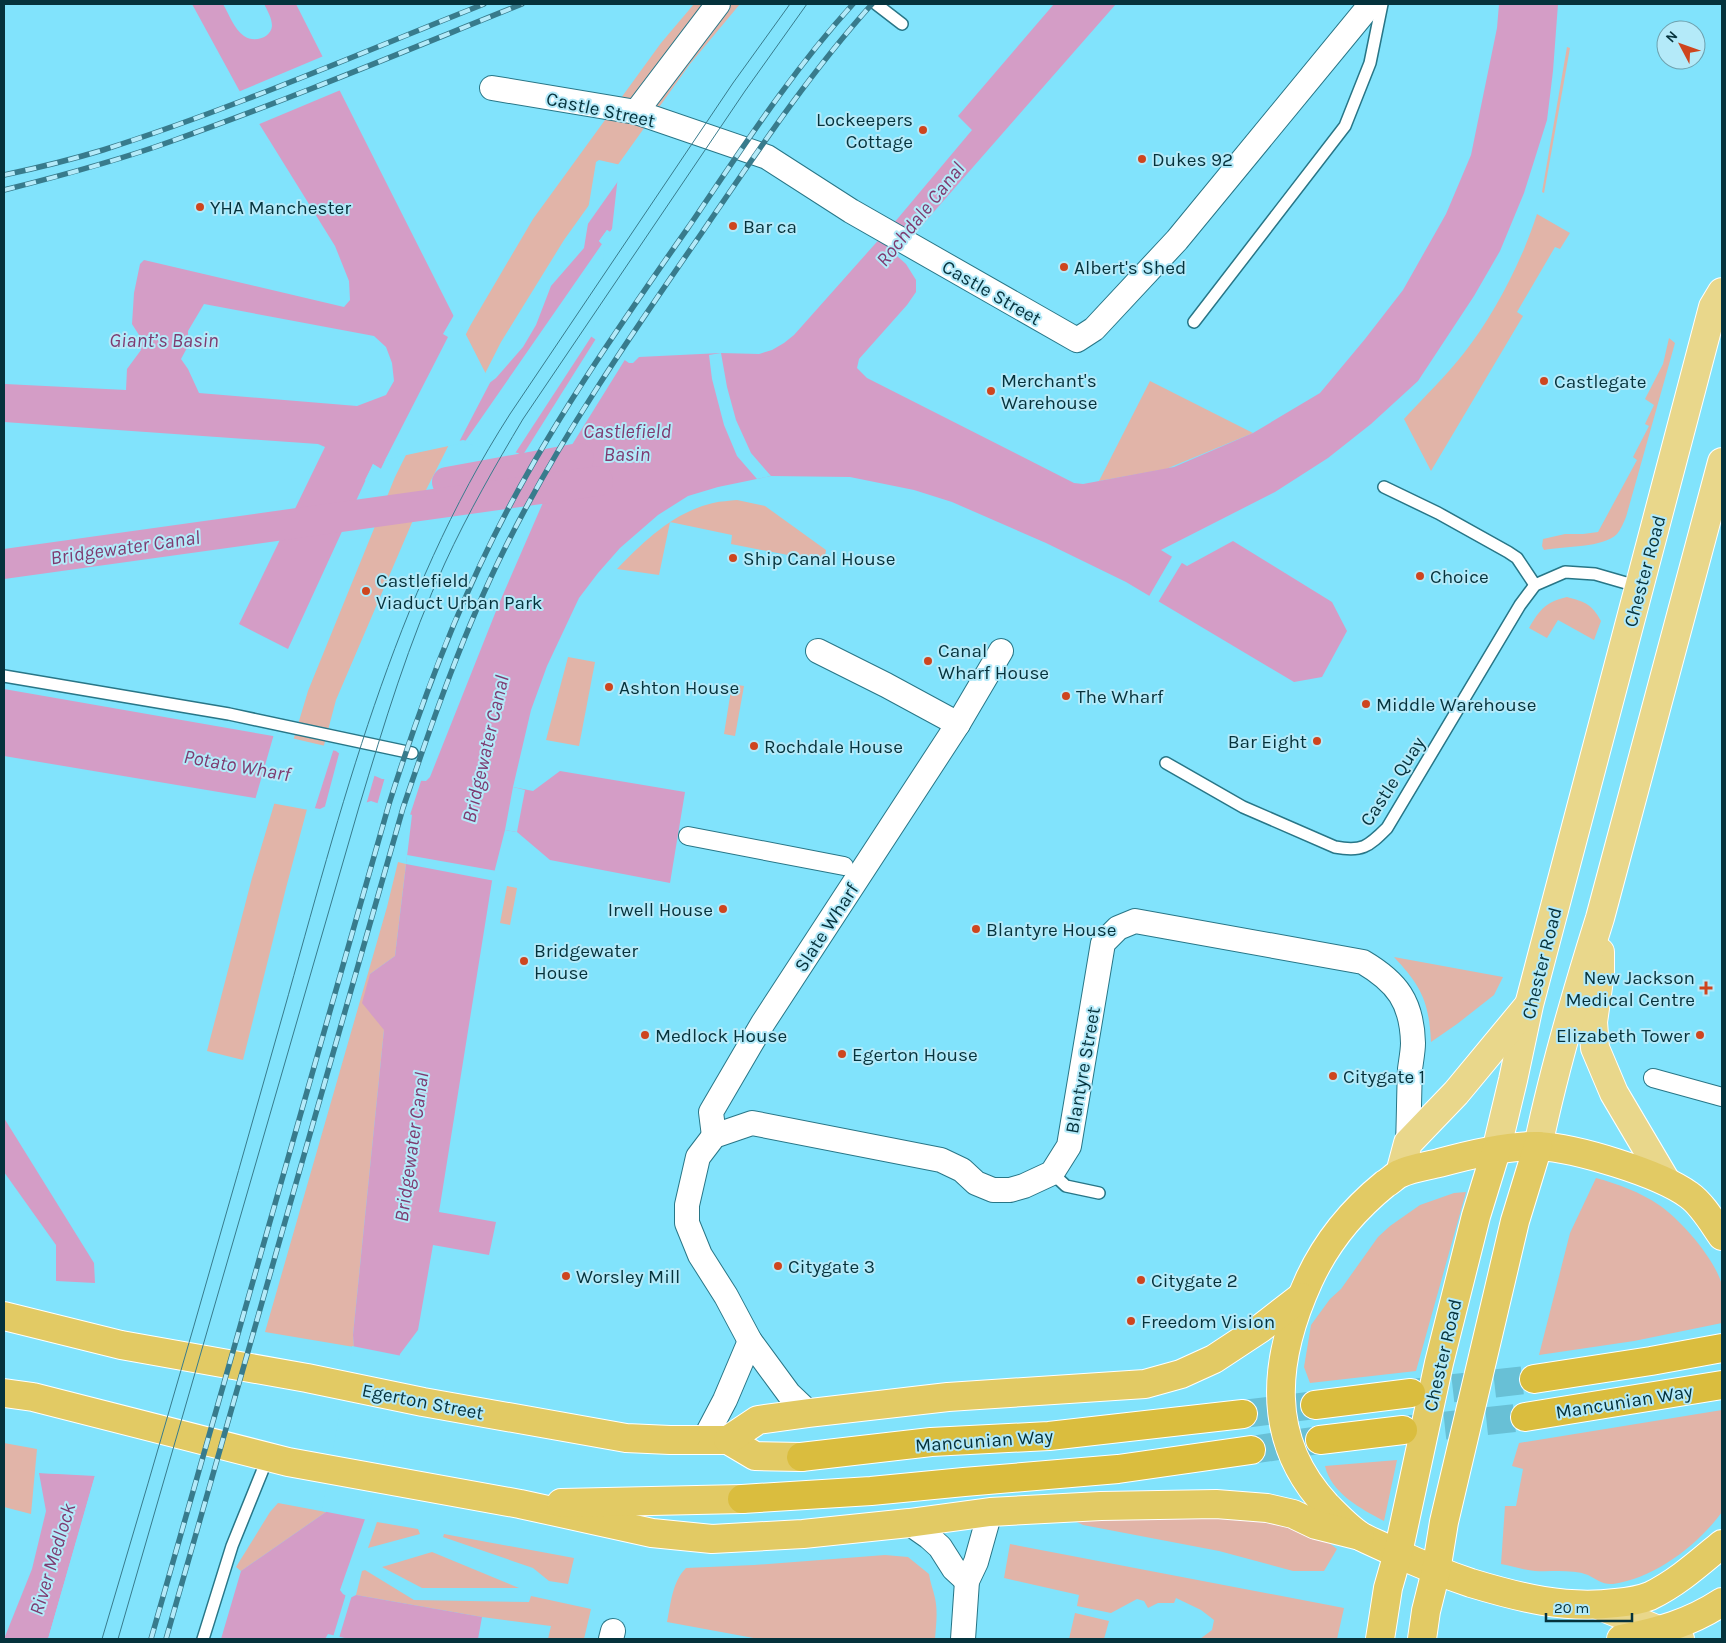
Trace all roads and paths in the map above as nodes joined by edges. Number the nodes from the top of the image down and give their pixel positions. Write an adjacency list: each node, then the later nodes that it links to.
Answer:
1 (718, 4): 7 (street)
2 (876, 4): 5 (lane)
3 (1371, 4): 7 (street, Castle Street)
4 (1382, 4): 9 (lane)
5 (902, 24)
6 (492, 88): 7 (street, Castle Street)
7 (636, 112)
8 (1722, 292): 13 (main road, Chester Road)
9 (1194, 322)
10 (1722, 462): 22 (main road)
11 (1384, 487): 12 (lane)
12 (1535, 585): 13 (lane, Castle Quay); 19 (lane, Castle Quay)
13 (1640, 586): 23 (main road, Chester Road)
14 (818, 651): 17 (street)
15 (1000, 651): 17 (street, Slate Wharf)
16 (4, 676): 18 (lane)
17 (958, 724): 26 (street, Slate Wharf)
18 (412, 753)
19 (1166, 762)
20 (688, 836): 21 (street)
21 (844, 866)
22 (1600, 918): 28 (main road); 32 (main road)
23 (1529, 1004): 27 (main road); 29 (main road, Chester Road)
24 (1653, 1078): 25 (street)
25 (1722, 1097)
26 (714, 1136): 30 (street); 39 (street)
27 (1408, 1143): 30 (street, Blantyre Street); 31 (main road)
28 (1538, 1146): 29 (highway); 32 (highway); 60 (highway)
29 (1496, 1150): 31 (highway); 59 (highway, Chester Road)
30 (1052, 1173): 33 (lane)
31 (1400, 1173): 37 (highway)
32 (1666, 1181): 34 (highway)
33 (1098, 1193)
34 (1692, 1196): 35 (highway); 36 (highway)
35 (1722, 1215)
36 (1722, 1236)
37 (1301, 1297): 46 (highway); 57 (highway)
38 (4, 1316): 50 (highway, Egerton Street)
39 (750, 1341): 46 (street); 50 (street)
40 (1722, 1348): 41 (highway, Mancunian Way)
41 (1534, 1379)
42 (1722, 1386): 48 (highway, Mancunian Way)
43 (4, 1393): 53 (highway)
44 (1411, 1394): 45 (highway)
45 (1315, 1405)
46 (809, 1413): 50 (highway)
47 (1243, 1414): 50 (highway, Mancunian Way)
48 (1525, 1417)
49 (1403, 1430): 51 (highway)
50 (716, 1440)
51 (1320, 1440)
52 (1252, 1450): 54 (highway, Mancunian Way)
53 (278, 1459): 54 (highway); 65 (lane)
54 (520, 1504): 56 (highway)
55 (990, 1512): 56 (highway); 57 (highway); 61 (street)
56 (909, 1523): 61 (street)
57 (1360, 1536): 59 (highway)
58 (1722, 1544): 63 (highway)
59 (1398, 1554): 60 (highway); 67 (highway, Chester Road)
60 (1436, 1571): 63 (highway); 68 (highway)
61 (968, 1581): 66 (street)
62 (1722, 1602): 64 (highway)
63 (1598, 1605): 64 (main road)
64 (1670, 1635): 69 (highway)
65 (203, 1639)
66 (963, 1639)
67 (1380, 1639)
68 (1422, 1639)
69 (1621, 1639)

